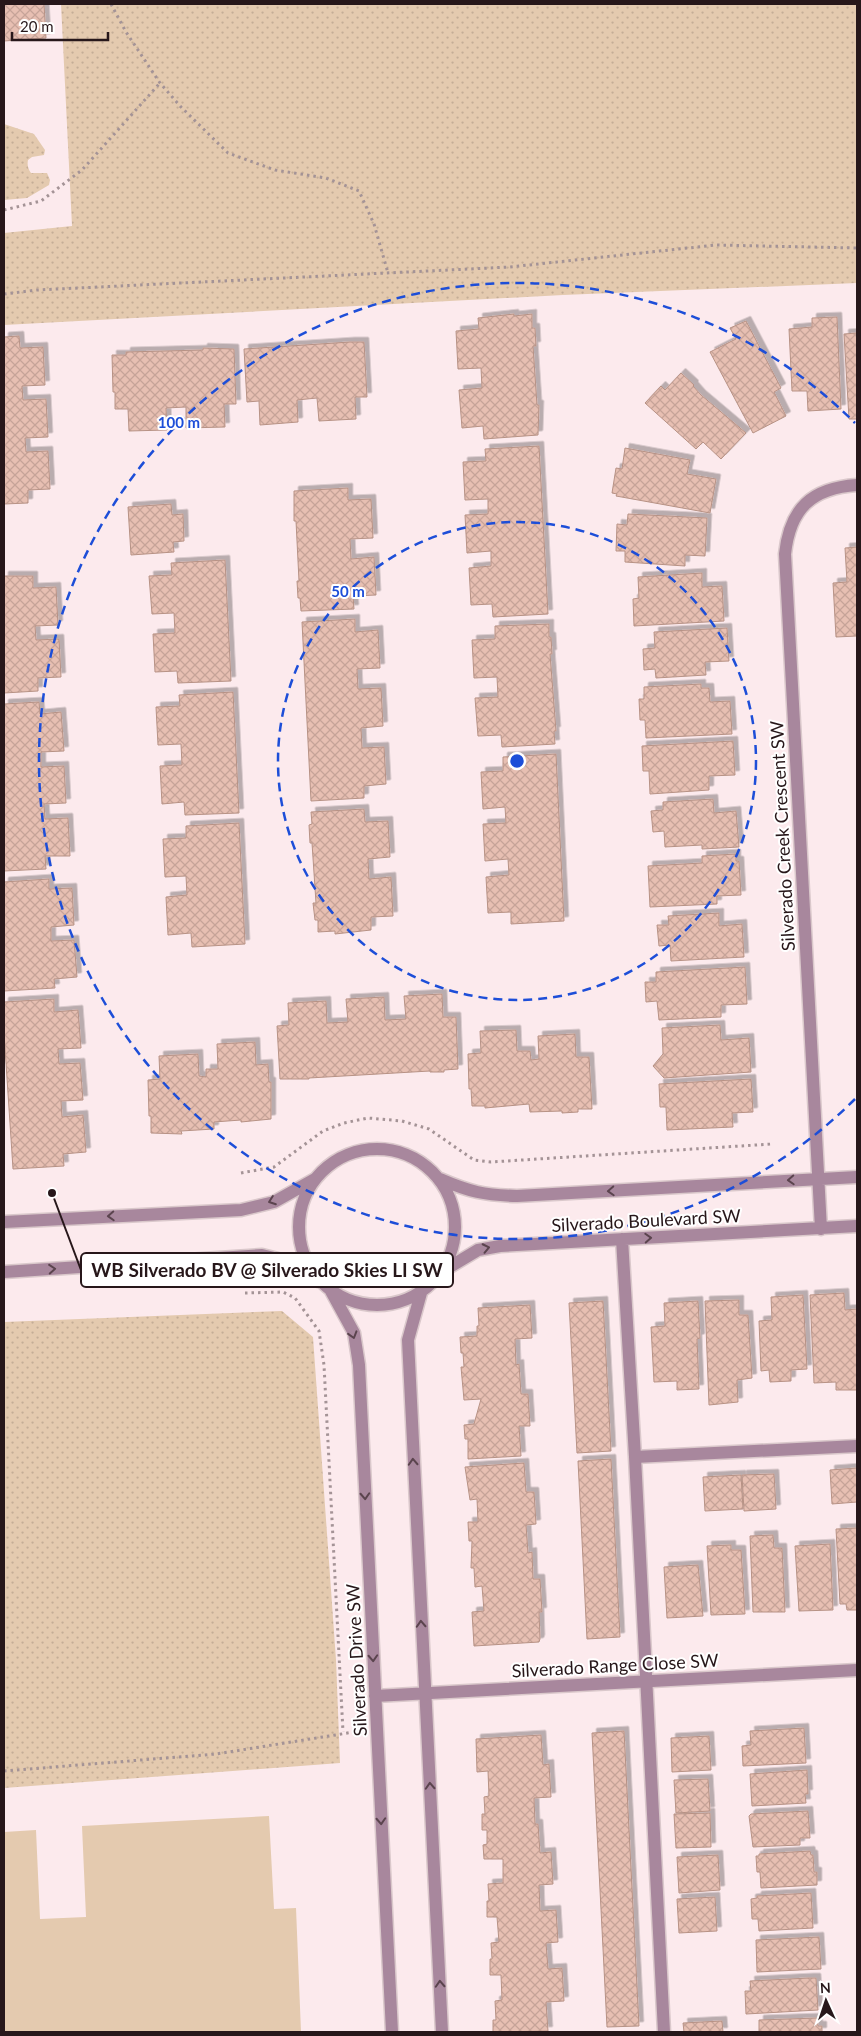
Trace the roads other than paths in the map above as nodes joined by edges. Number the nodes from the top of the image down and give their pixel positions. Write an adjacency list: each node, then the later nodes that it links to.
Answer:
1 (857, 485): 5 (street, Silverado Creek Crescent SW)
2 (857, 1177): 5 (street, Silverado Boulevard SW)
3 (315, 1179): 4 (street); 6 (street, one-way to 6); 12 (street)
4 (440, 1179): 5 (street, Silverado Boulevard SW, one-way to 4); 10 (street)
5 (818, 1179): 8 (street, Silverado Creek Crescent SW)
6 (4, 1222)
7 (857, 1226): 8 (street, Silverado Boulevard SW)
8 (821, 1229): 9 (street, Silverado Boulevard SW, one-way to 8)
9 (622, 1239): 10 (street, Silverado Boulevard SW, one-way to 9); 16 (street)
10 (443, 1271): 14 (street)
11 (4, 1272): 12 (street, one-way to 12)
12 (321, 1282): 13 (street)
13 (331, 1291): 14 (street); 20 (street, Silverado Drive SW, one-way to 20)
14 (421, 1293): 19 (street, one-way to 14)
15 (857, 1446): 16 (street)
16 (636, 1457): 18 (street)
17 (857, 1670): 18 (street, Silverado Range Close SW)
18 (646, 1681): 19 (street, Silverado Range Close SW); 23 (street)
19 (425, 1693): 20 (street, Silverado Range Close SW); 22 (street, one-way to 19)
20 (375, 1696): 21 (street, Silverado Drive SW, one-way to 21)
21 (392, 2032)
22 (442, 2032)
23 (664, 2032)

